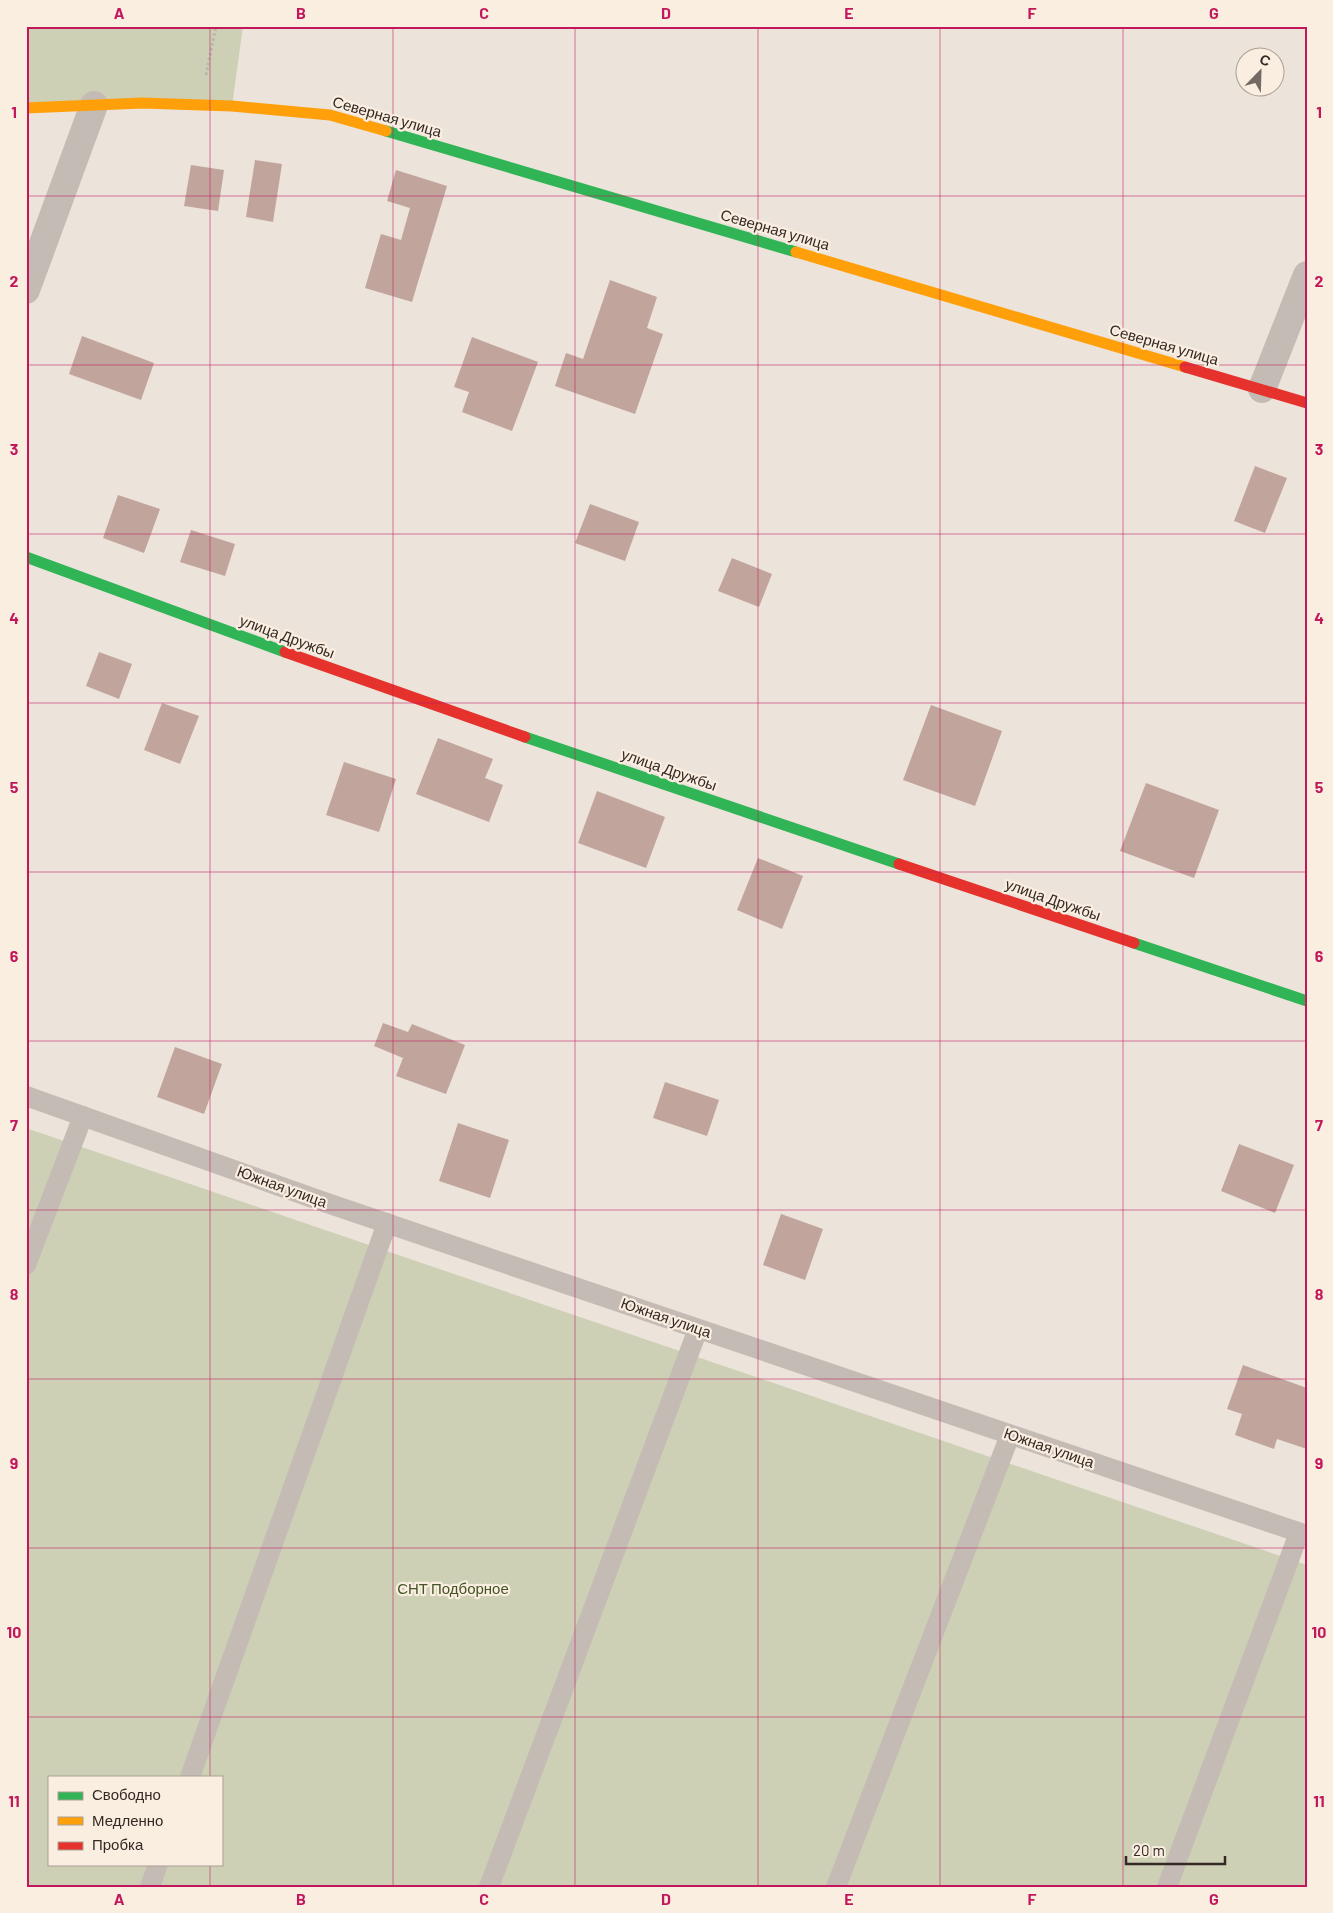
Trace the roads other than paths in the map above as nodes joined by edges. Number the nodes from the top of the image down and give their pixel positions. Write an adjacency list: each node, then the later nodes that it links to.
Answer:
1 (94, 105): 2 (street, Северная улица); 4 (street); 5 (street, Северная улица)
2 (26, 108)
3 (1307, 275): 5 (street)
4 (26, 289)
5 (1262, 389): 6 (street, Северная улица)
6 (1307, 403)
7 (26, 557): 8 (street, улица Дружбы)
8 (1307, 1001)
9 (26, 1096): 10 (lane, Южная улица)
10 (83, 1116): 11 (lane, Южная улица); 12 (lane)
11 (387, 1223): 13 (lane, Южная улица); 16 (lane)
12 (26, 1265)
13 (698, 1329): 14 (lane, Южная улица); 19 (lane)
14 (1010, 1435): 15 (lane, Южная улица); 20 (lane)
15 (1303, 1534): 21 (lane)
16 (190, 1776)
17 (157, 1866): 18 (lane)
18 (150, 1887)
19 (489, 1887)
20 (836, 1887)
21 (1167, 1887)

